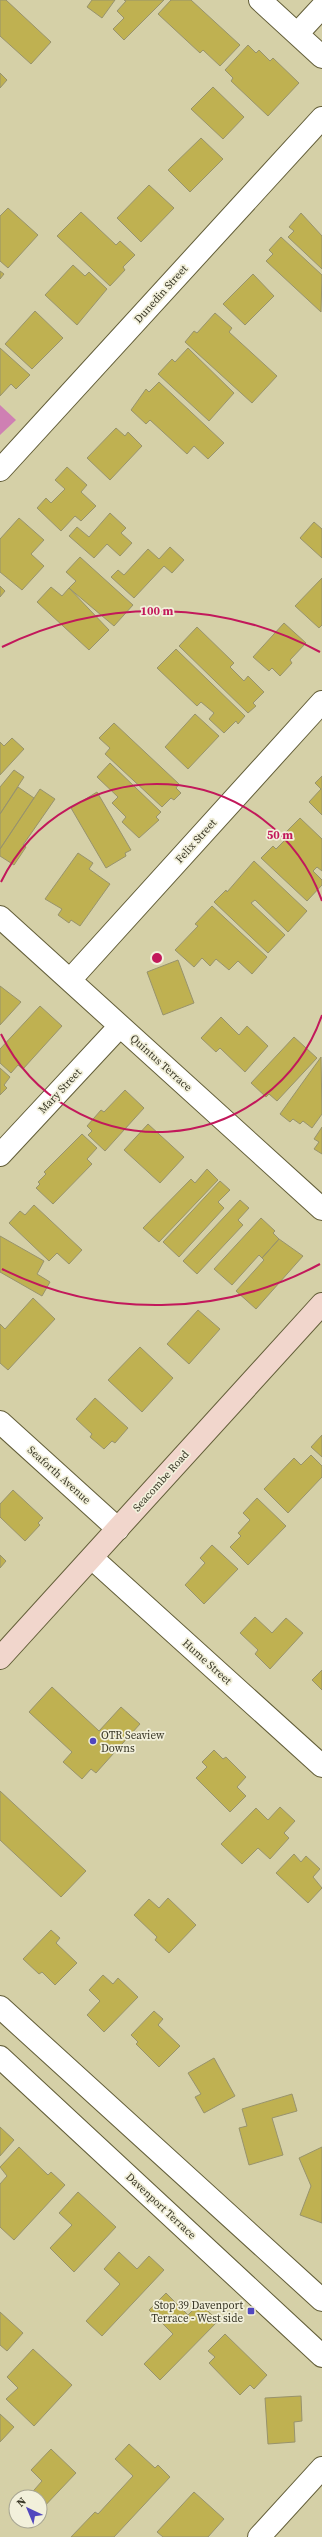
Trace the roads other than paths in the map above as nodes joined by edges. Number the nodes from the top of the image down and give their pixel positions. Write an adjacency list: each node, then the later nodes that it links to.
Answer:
1 (260, 0): 3 (street)
2 (322, 7): 3 (street)
3 (297, 34): 4 (street)
4 (322, 57)
5 (322, 118): 6 (street, Dunedin Street)
6 (0, 470)
7 (322, 702): 9 (street, Felix Street)
8 (0, 917): 9 (street, Quintus Terrace)
9 (70, 980): 10 (street, Quintus Terrace)
10 (120, 1026): 11 (street, Mary Street); 12 (street, Quintus Terrace)
11 (0, 1155)
12 (322, 1209)
13 (322, 1304): 15 (main road, Seacombe Road)
14 (0, 1422): 15 (street, Seaforth Avenue)
15 (118, 1529): 16 (main road, Seacombe Road)
16 (92, 1558): 17 (main road, Seacombe Road); 18 (street, Hume Street)
17 (0, 1658)
18 (322, 1766)
19 (0, 2007): 21 (street)
20 (0, 2057): 22 (street, Davenport Terrace)
21 (322, 2300)
22 (322, 2356)
23 (322, 2468): 24 (street)
24 (260, 2537)

